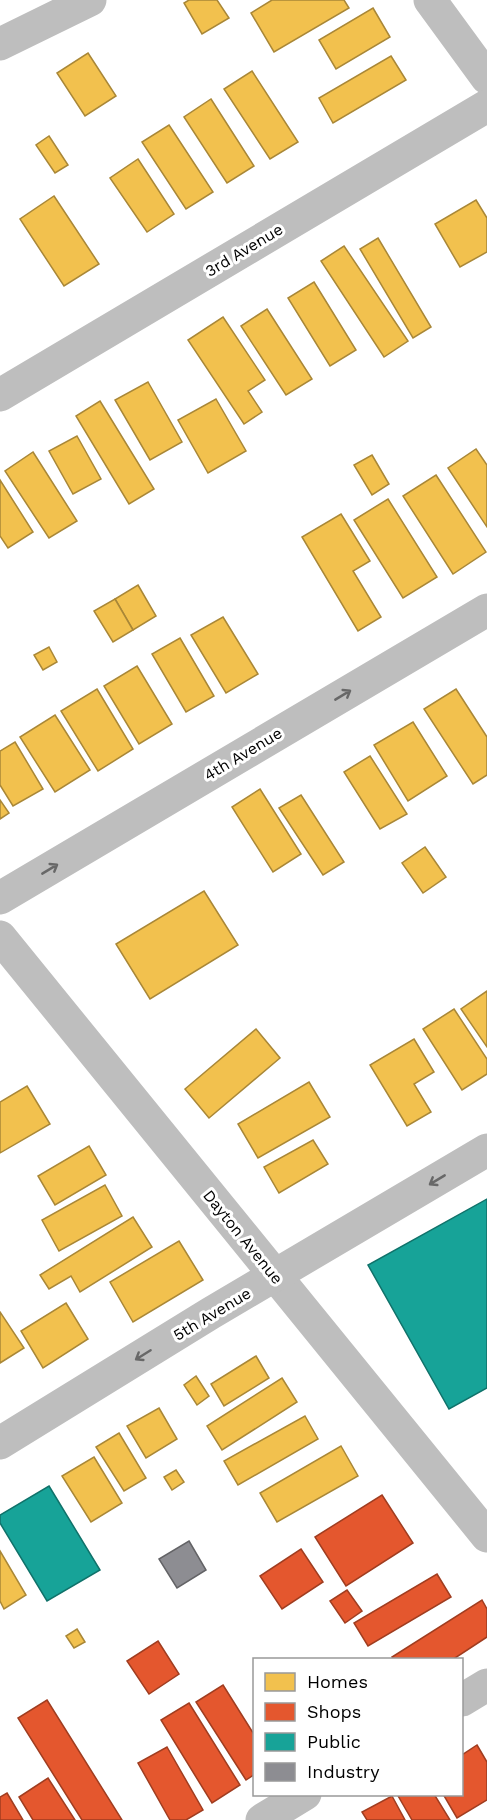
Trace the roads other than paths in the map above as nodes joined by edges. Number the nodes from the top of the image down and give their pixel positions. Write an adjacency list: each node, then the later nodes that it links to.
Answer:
1 (90, 0): 3 (street)
2 (430, 0): 4 (street)
3 (0, 44)
4 (487, 78)
5 (487, 106): 6 (street, 3rd Avenue)
6 (0, 394)
7 (487, 610): 8 (street, 4th Avenue, one-way to 7)
8 (0, 898)
9 (0, 937): 11 (street, Dayton Avenue)
10 (487, 1150): 11 (street, 5th Avenue, one-way to 11)
11 (276, 1276): 12 (street, 5th Avenue, one-way to 12); 13 (street, Dayton Avenue)
12 (0, 1443)
13 (487, 1536)
14 (487, 1685): 15 (main road)
15 (463, 1699)
16 (302, 1796): 17 (main road)
17 (262, 1820)

